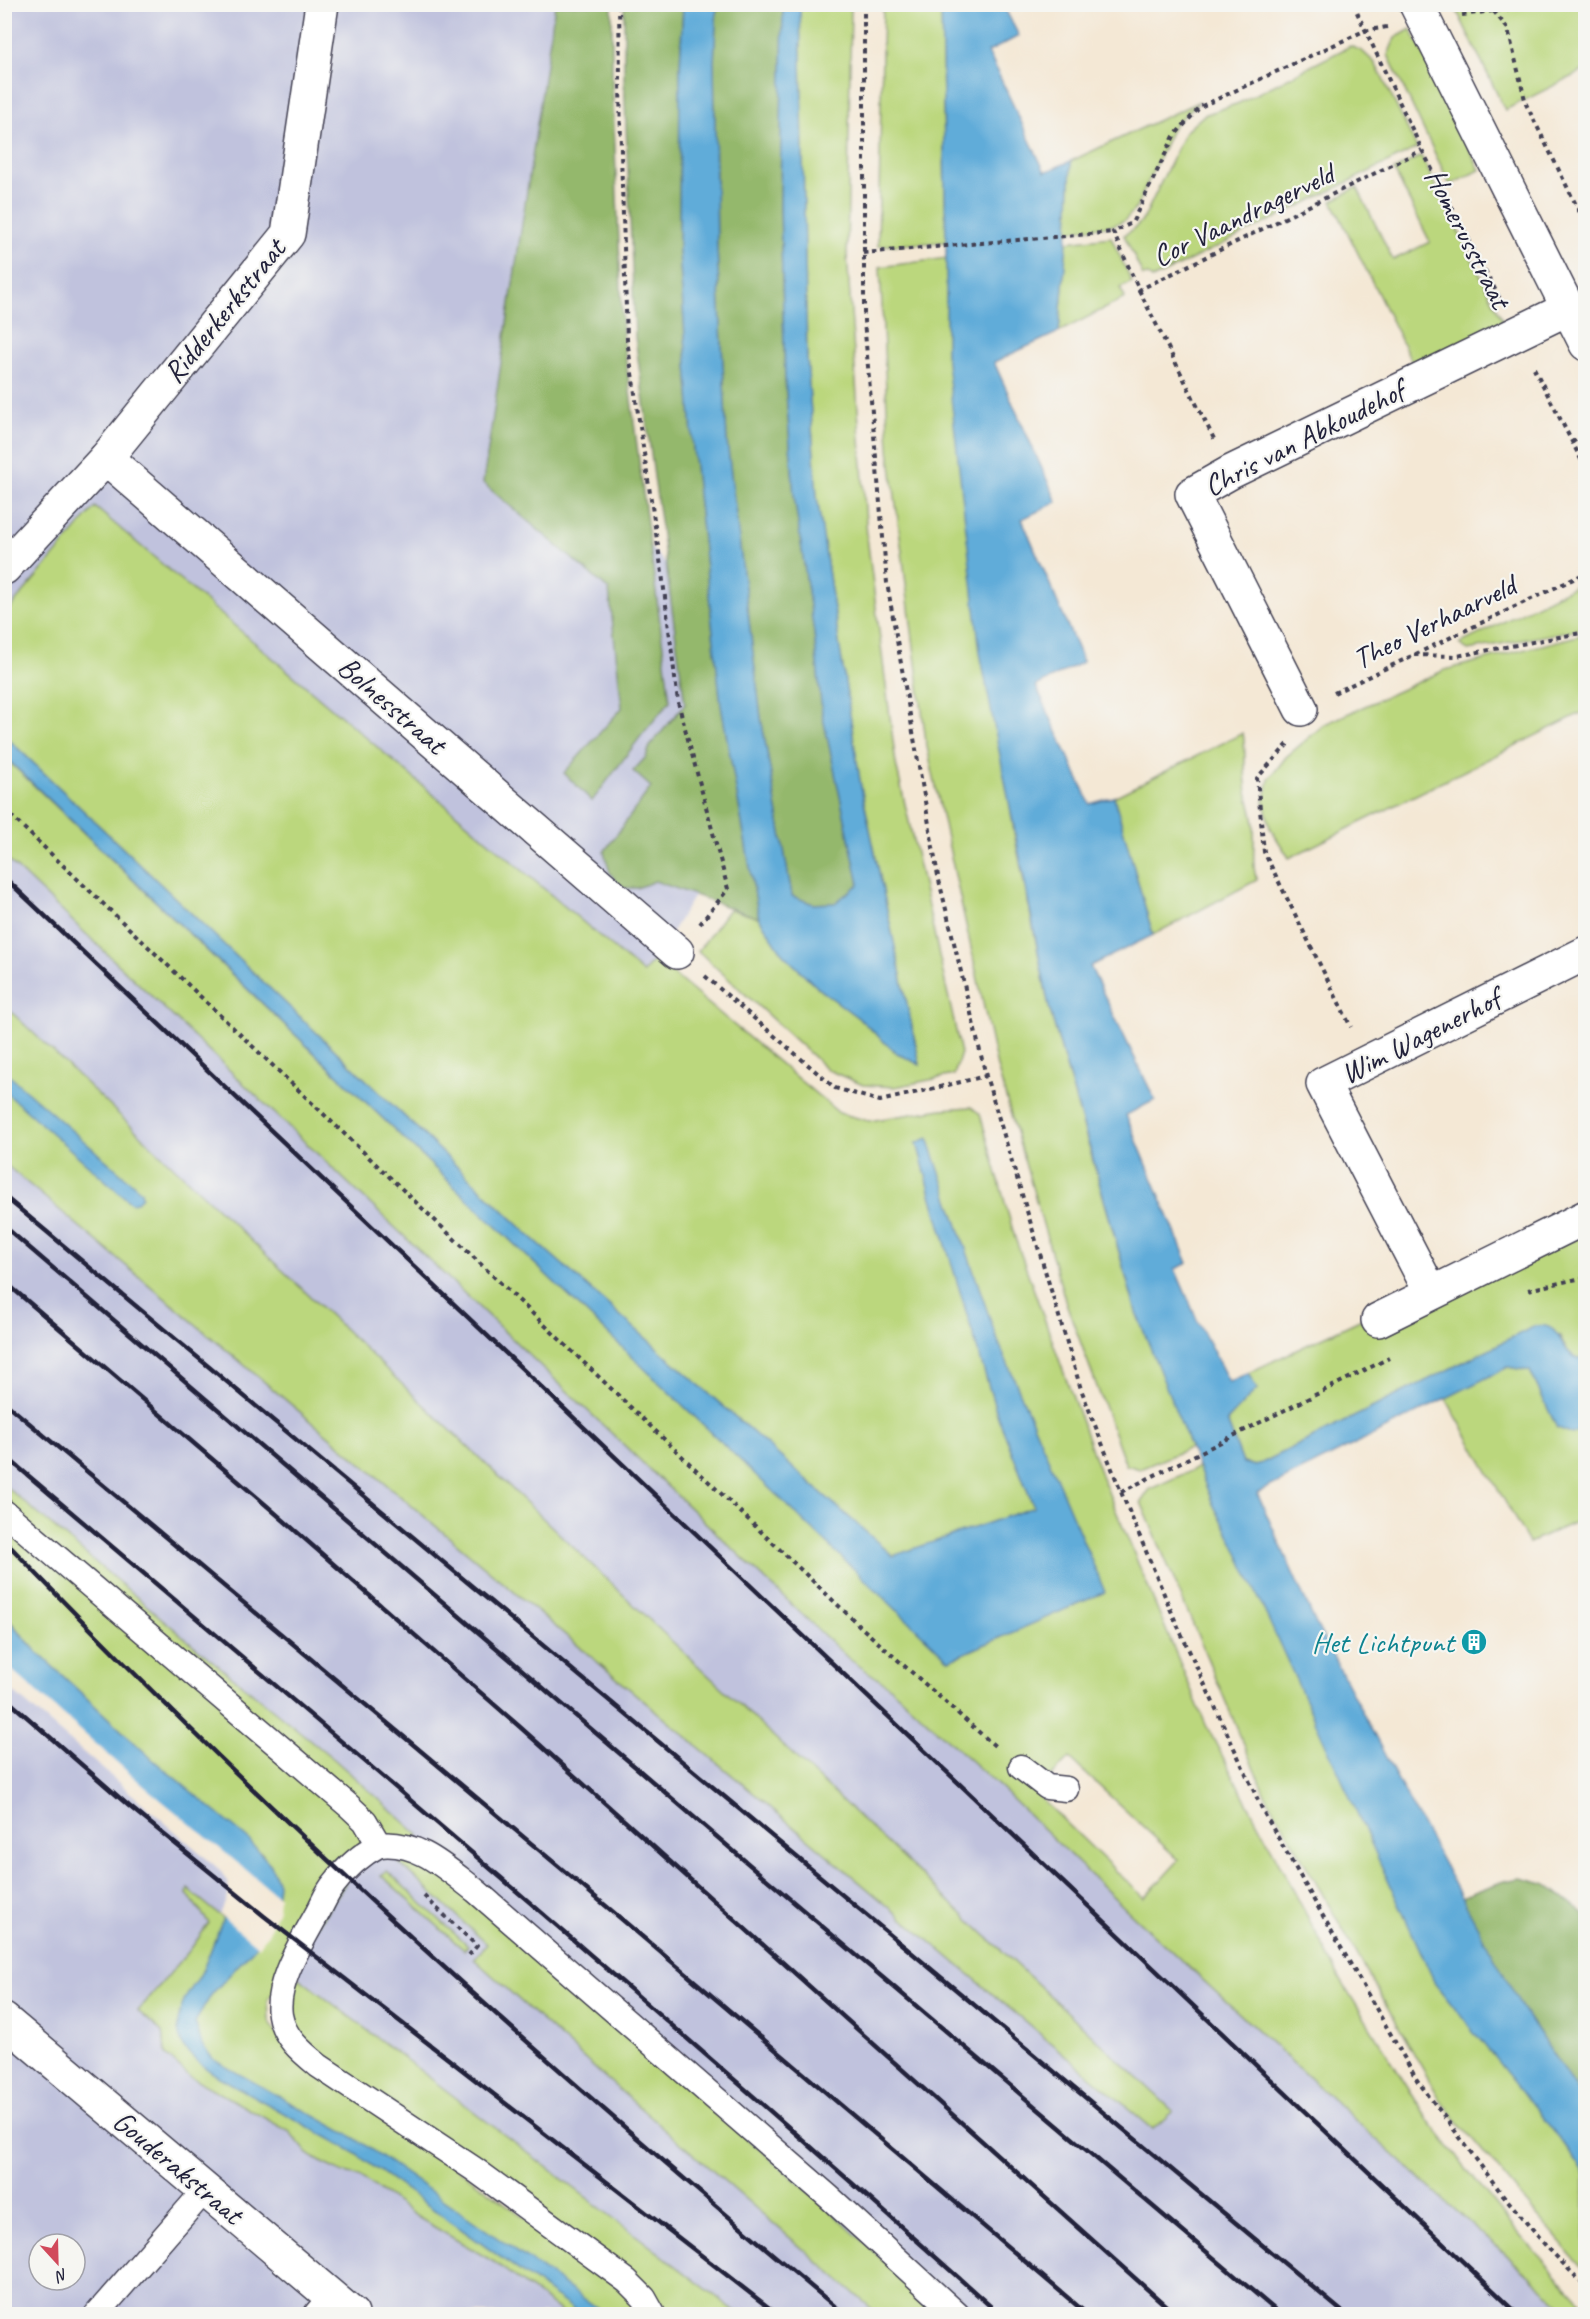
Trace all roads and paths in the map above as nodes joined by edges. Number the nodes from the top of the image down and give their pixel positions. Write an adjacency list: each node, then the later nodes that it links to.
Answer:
1 (322, 4): 20 (street, Ridderkerkstraat)
2 (619, 4): 29 (path)
3 (864, 4): 13 (path)
4 (1353, 4): 9 (path, Homerusstraat)
5 (1488, 4): 7 (path)
6 (1526, 4): 7 (path, Cor Vaandragerveld)
7 (1493, 11): 8 (path, Cor Vaandragerveld); 11 (path)
8 (1419, 12): 9 (path, Cor Vaandragerveld); 15 (street, Homerusstraat)
9 (1364, 31): 10 (path, Homerusstraat); 12 (path, Cor Vaandragerveld)
10 (1422, 150): 14 (path, Cor Vaandragerveld); 16 (path, Homerusstraat)
11 (1586, 225)
12 (1113, 232): 13 (path, Cor Vaandragerveld); 14 (path, Cor Vaandragerveld)
13 (863, 254): 32 (path)
14 (1139, 290): 22 (path)
15 (1567, 309): 16 (street, Chris van Abkoudehof); 17 (street, Homerusstraat)
16 (1517, 333): 19 (path, Homerusstraat); 22 (street, Chris van Abkoudehof)
17 (1586, 344)
18 (1586, 435): 19 (path)
19 (1572, 442): 21 (path, Homerusstraat)
20 (106, 458): 23 (street, Ridderkerkstraat); 29 (street, Bolnesstraat)
21 (1586, 469)
22 (1231, 472): 27 (street, Chris van Abkoudehof)
23 (4, 568)
24 (1586, 573): 26 (path, Theo Verhaarveld)
25 (1586, 632): 26 (path)
26 (1412, 655): 27 (path, Theo Verhaarveld)
27 (1301, 709): 31 (path)
28 (4, 809): 39 (path)
29 (677, 952): 32 (path)
30 (1586, 953): 31 (street, Wim Wagenerhof)
31 (1368, 1061): 34 (street, Wim Wagenerhof)
32 (986, 1076): 37 (path)
33 (1586, 1217): 35 (street)
34 (1425, 1281)
35 (1378, 1320)
36 (1251, 1427): 37 (path)
37 (1121, 1492): 46 (path)
38 (4, 1512): 41 (lane)
39 (1021, 1767): 40 (lane)
40 (1066, 1789)
41 (379, 1845): 49 (lane); 50 (lane)
42 (430, 1901): 43 (path)
43 (469, 1955)
44 (4, 2020): 45 (street, Gouderakstraat)
45 (205, 2190): 47 (street, Gouderakstraat); 48 (lane)
46 (1586, 2287)
47 (333, 2308)
48 (97, 2314)
49 (653, 2314)
50 (957, 2314)

